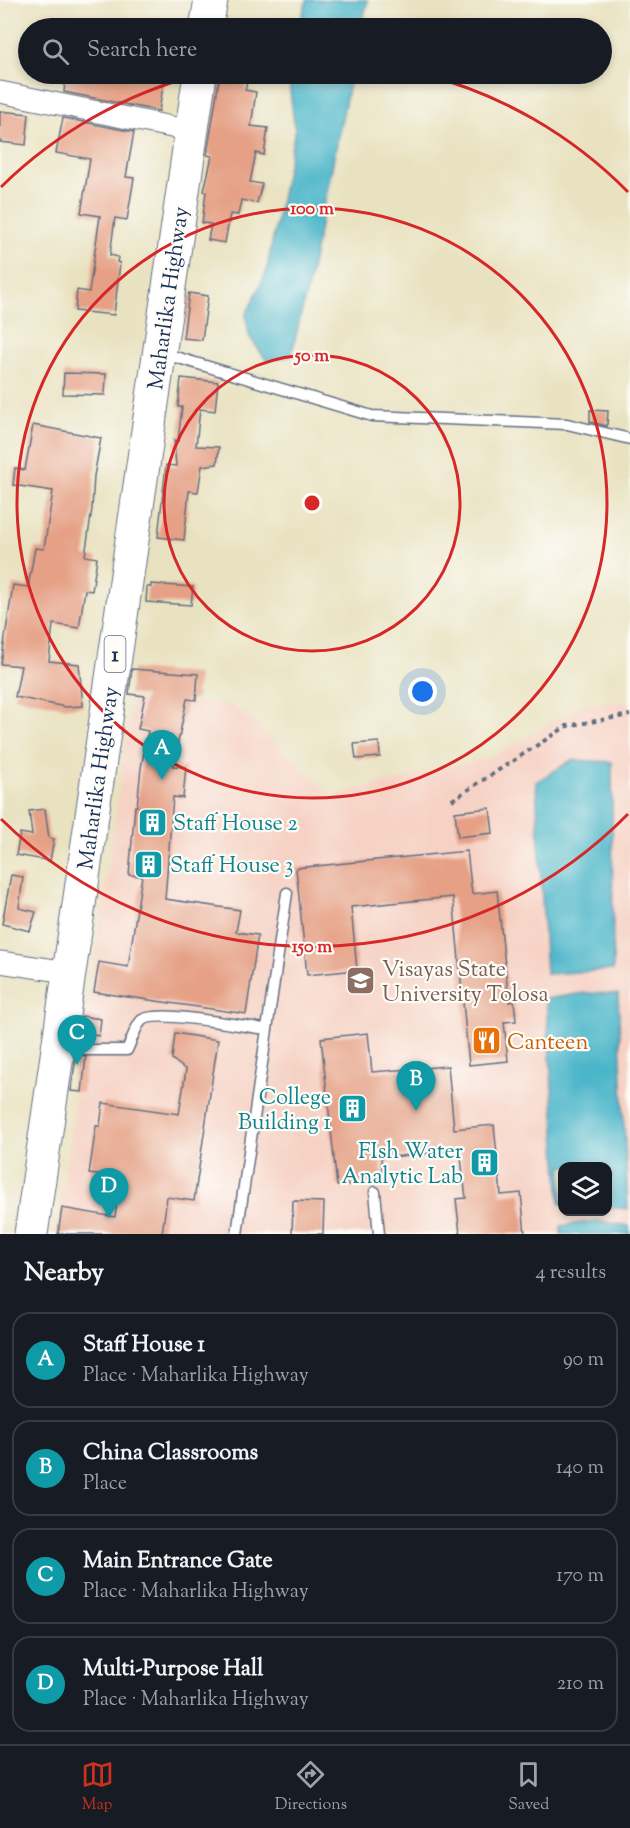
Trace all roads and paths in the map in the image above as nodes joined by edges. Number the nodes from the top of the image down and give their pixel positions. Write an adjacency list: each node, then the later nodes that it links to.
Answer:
1 (211, 0): 2 (highway)
2 (208, 18)
3 (199, 84): 5 (highway, Maharlika Highway / 1)
4 (0, 92): 5 (street)
5 (192, 131): 6 (highway, Maharlika Highway / 1)
6 (159, 352): 7 (lane); 12 (highway, Maharlika Highway / 1)
7 (630, 439)
8 (630, 715): 9 (path)
9 (452, 800)
10 (287, 893): 13 (lane)
11 (0, 962): 12 (street)
12 (68, 972): 14 (highway, Maharlika Highway / 1)
13 (266, 1029): 14 (lane); 17 (lane)
14 (72, 1048): 16 (highway, Maharlika Highway / 1)
15 (375, 1192): 18 (lane)
16 (30, 1234)
17 (237, 1234)
18 (379, 1234)

